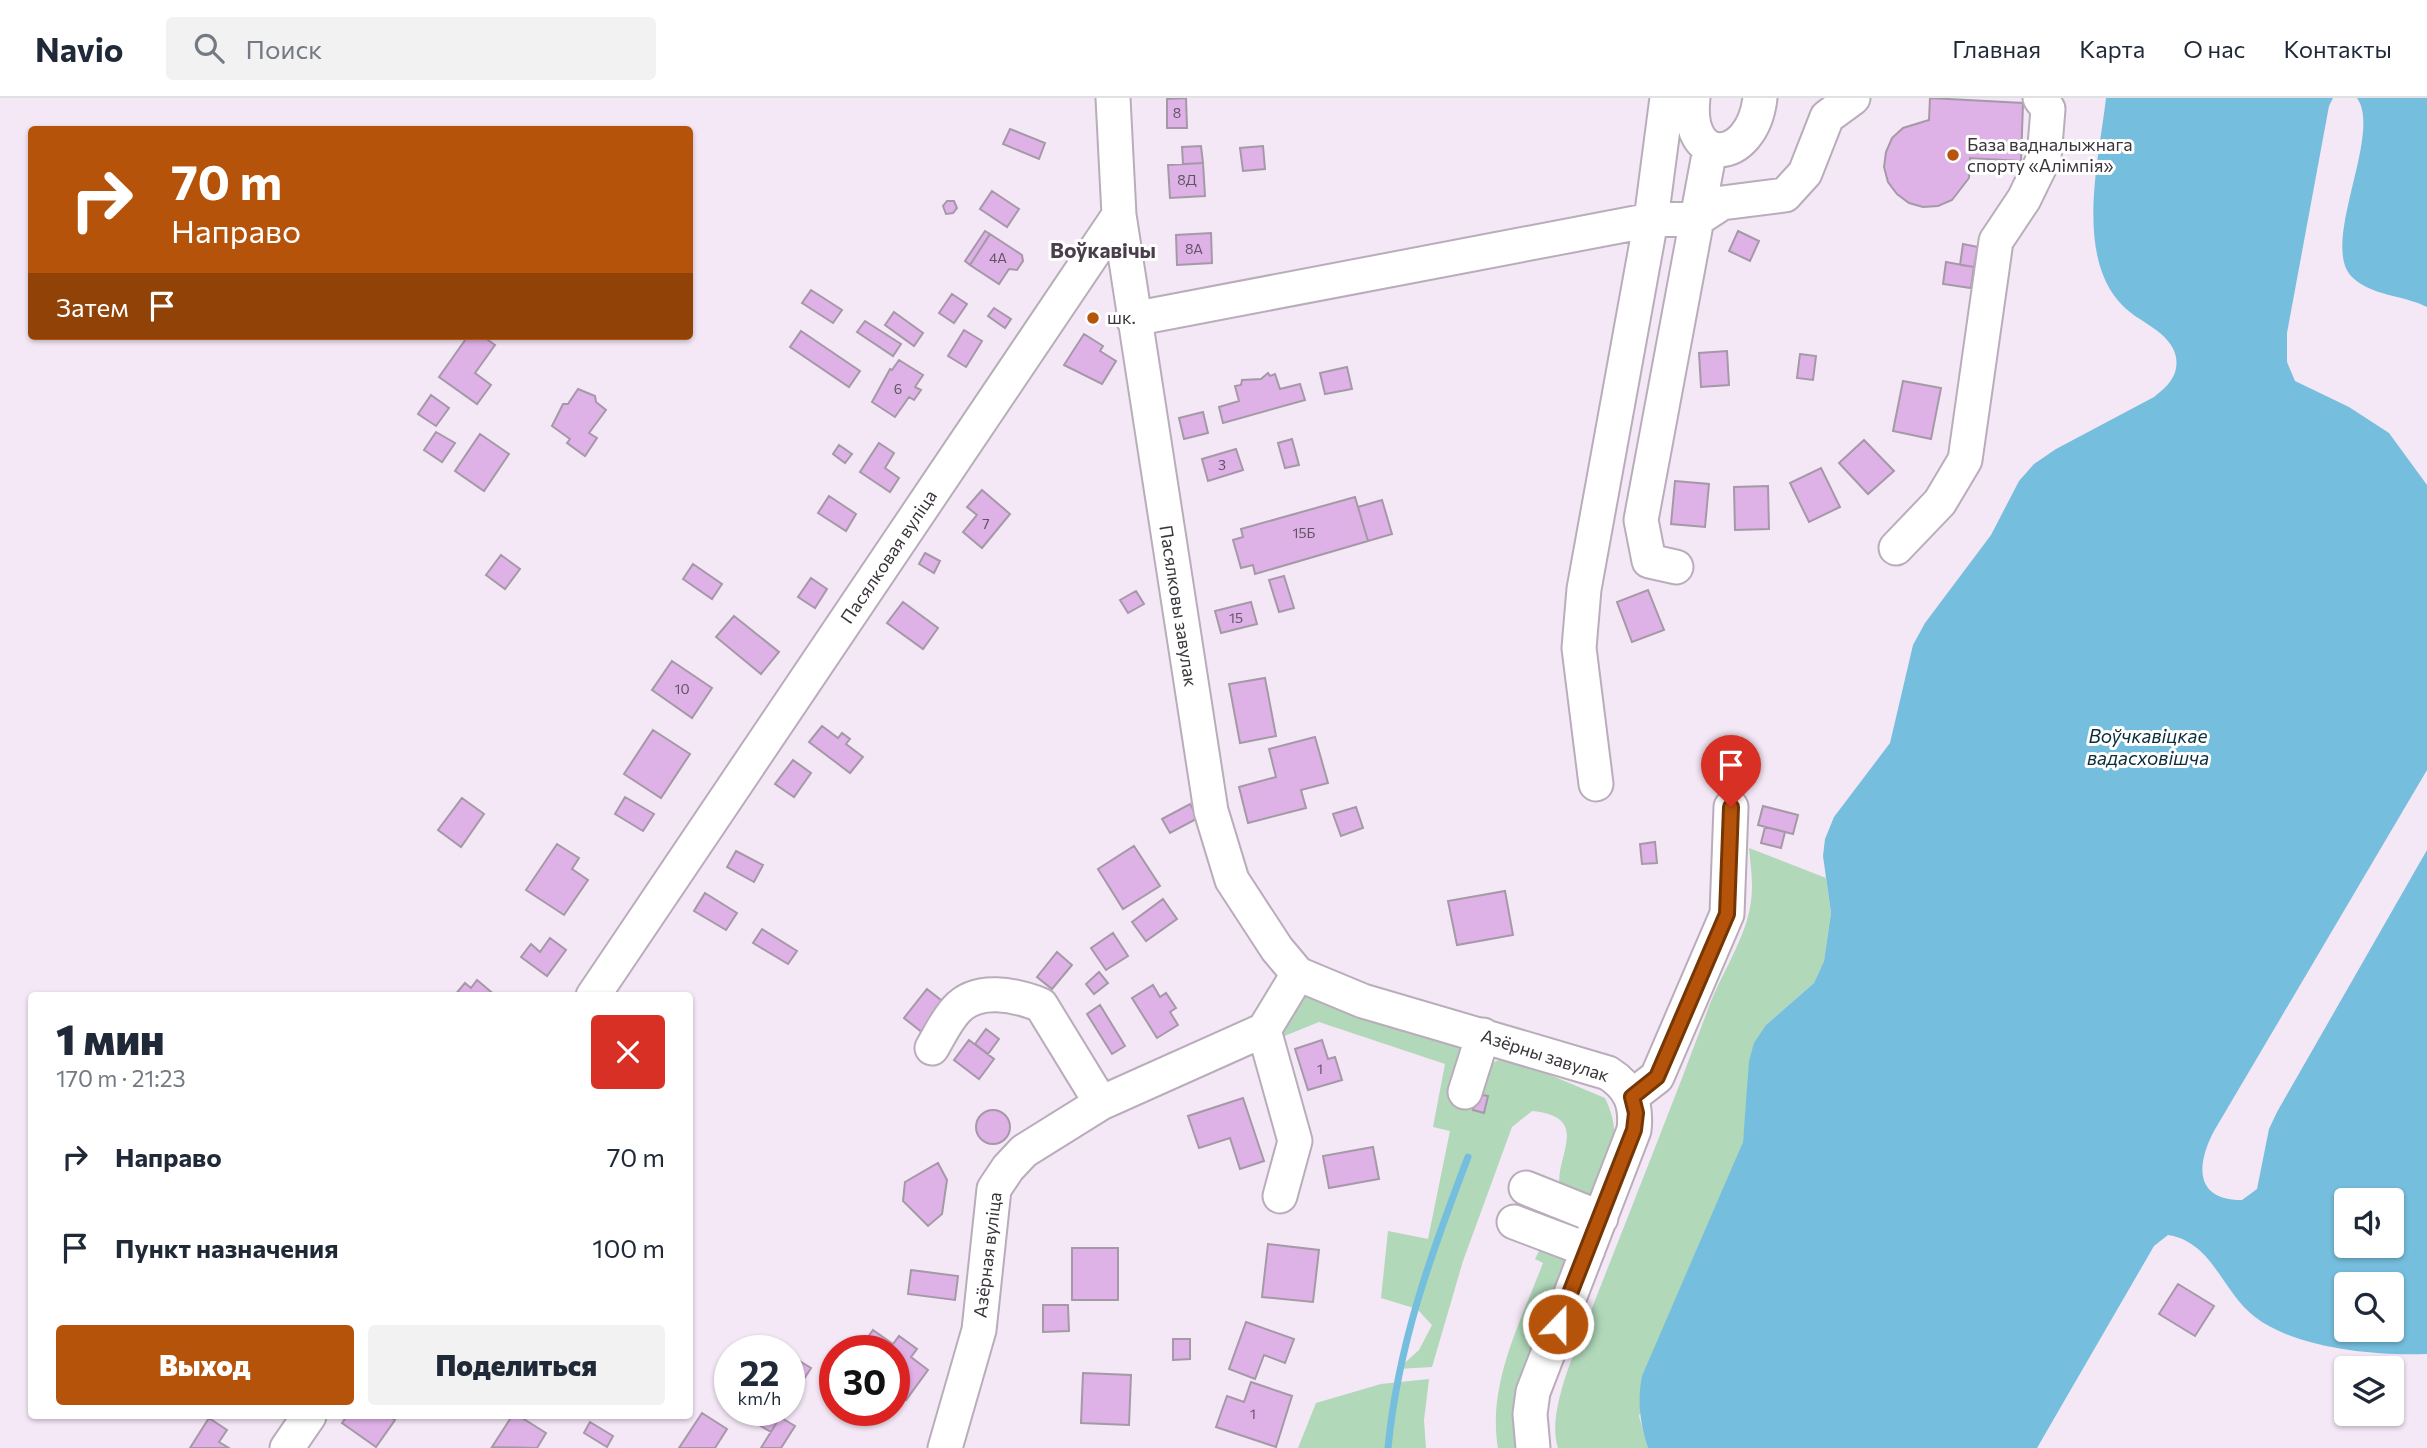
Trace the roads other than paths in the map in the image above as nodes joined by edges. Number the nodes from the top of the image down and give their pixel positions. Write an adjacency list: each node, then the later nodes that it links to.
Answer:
1 (1113, 98): 8 (street)
2 (1667, 98): 10 (street)
3 (1693, 98): 7 (street)
4 (1760, 98): 7 (street)
5 (1853, 98): 9 (street)
6 (2039, 98): 12 (street)
7 (1710, 149): 9 (street)
8 (1119, 215): 11 (street, Пасялковы завулак); 17 (street, Пасялковая вуліца)
9 (1699, 218): 10 (street); 13 (street)
10 (1651, 220): 11 (street); 14 (street)
11 (1133, 319): 16 (street, Пасялковы завулак)
12 (1896, 548)
13 (1676, 567)
14 (1596, 784)
15 (1731, 807): 22 (street)
16 (1298, 974): 18 (street); 19 (street, Азёрны завулак)
17 (596, 992)
18 (1264, 1030): 23 (street, Азёрная вуліца); 25 (street)
19 (1483, 1035): 21 (street); 22 (street, Азёрны завулак)
20 (932, 1048): 23 (street)
21 (1465, 1092)
22 (1632, 1097): 26 (street)
23 (1101, 1103): 31 (street, Азёрная вуліца)
24 (1526, 1188): 26 (street)
25 (1280, 1196)
26 (1601, 1218): 28 (street)
27 (1514, 1222): 28 (street)
28 (1588, 1250): 32 (street)
29 (307, 1419): 30 (street)
30 (286, 1448)
31 (945, 1448)
32 (1533, 1448)

